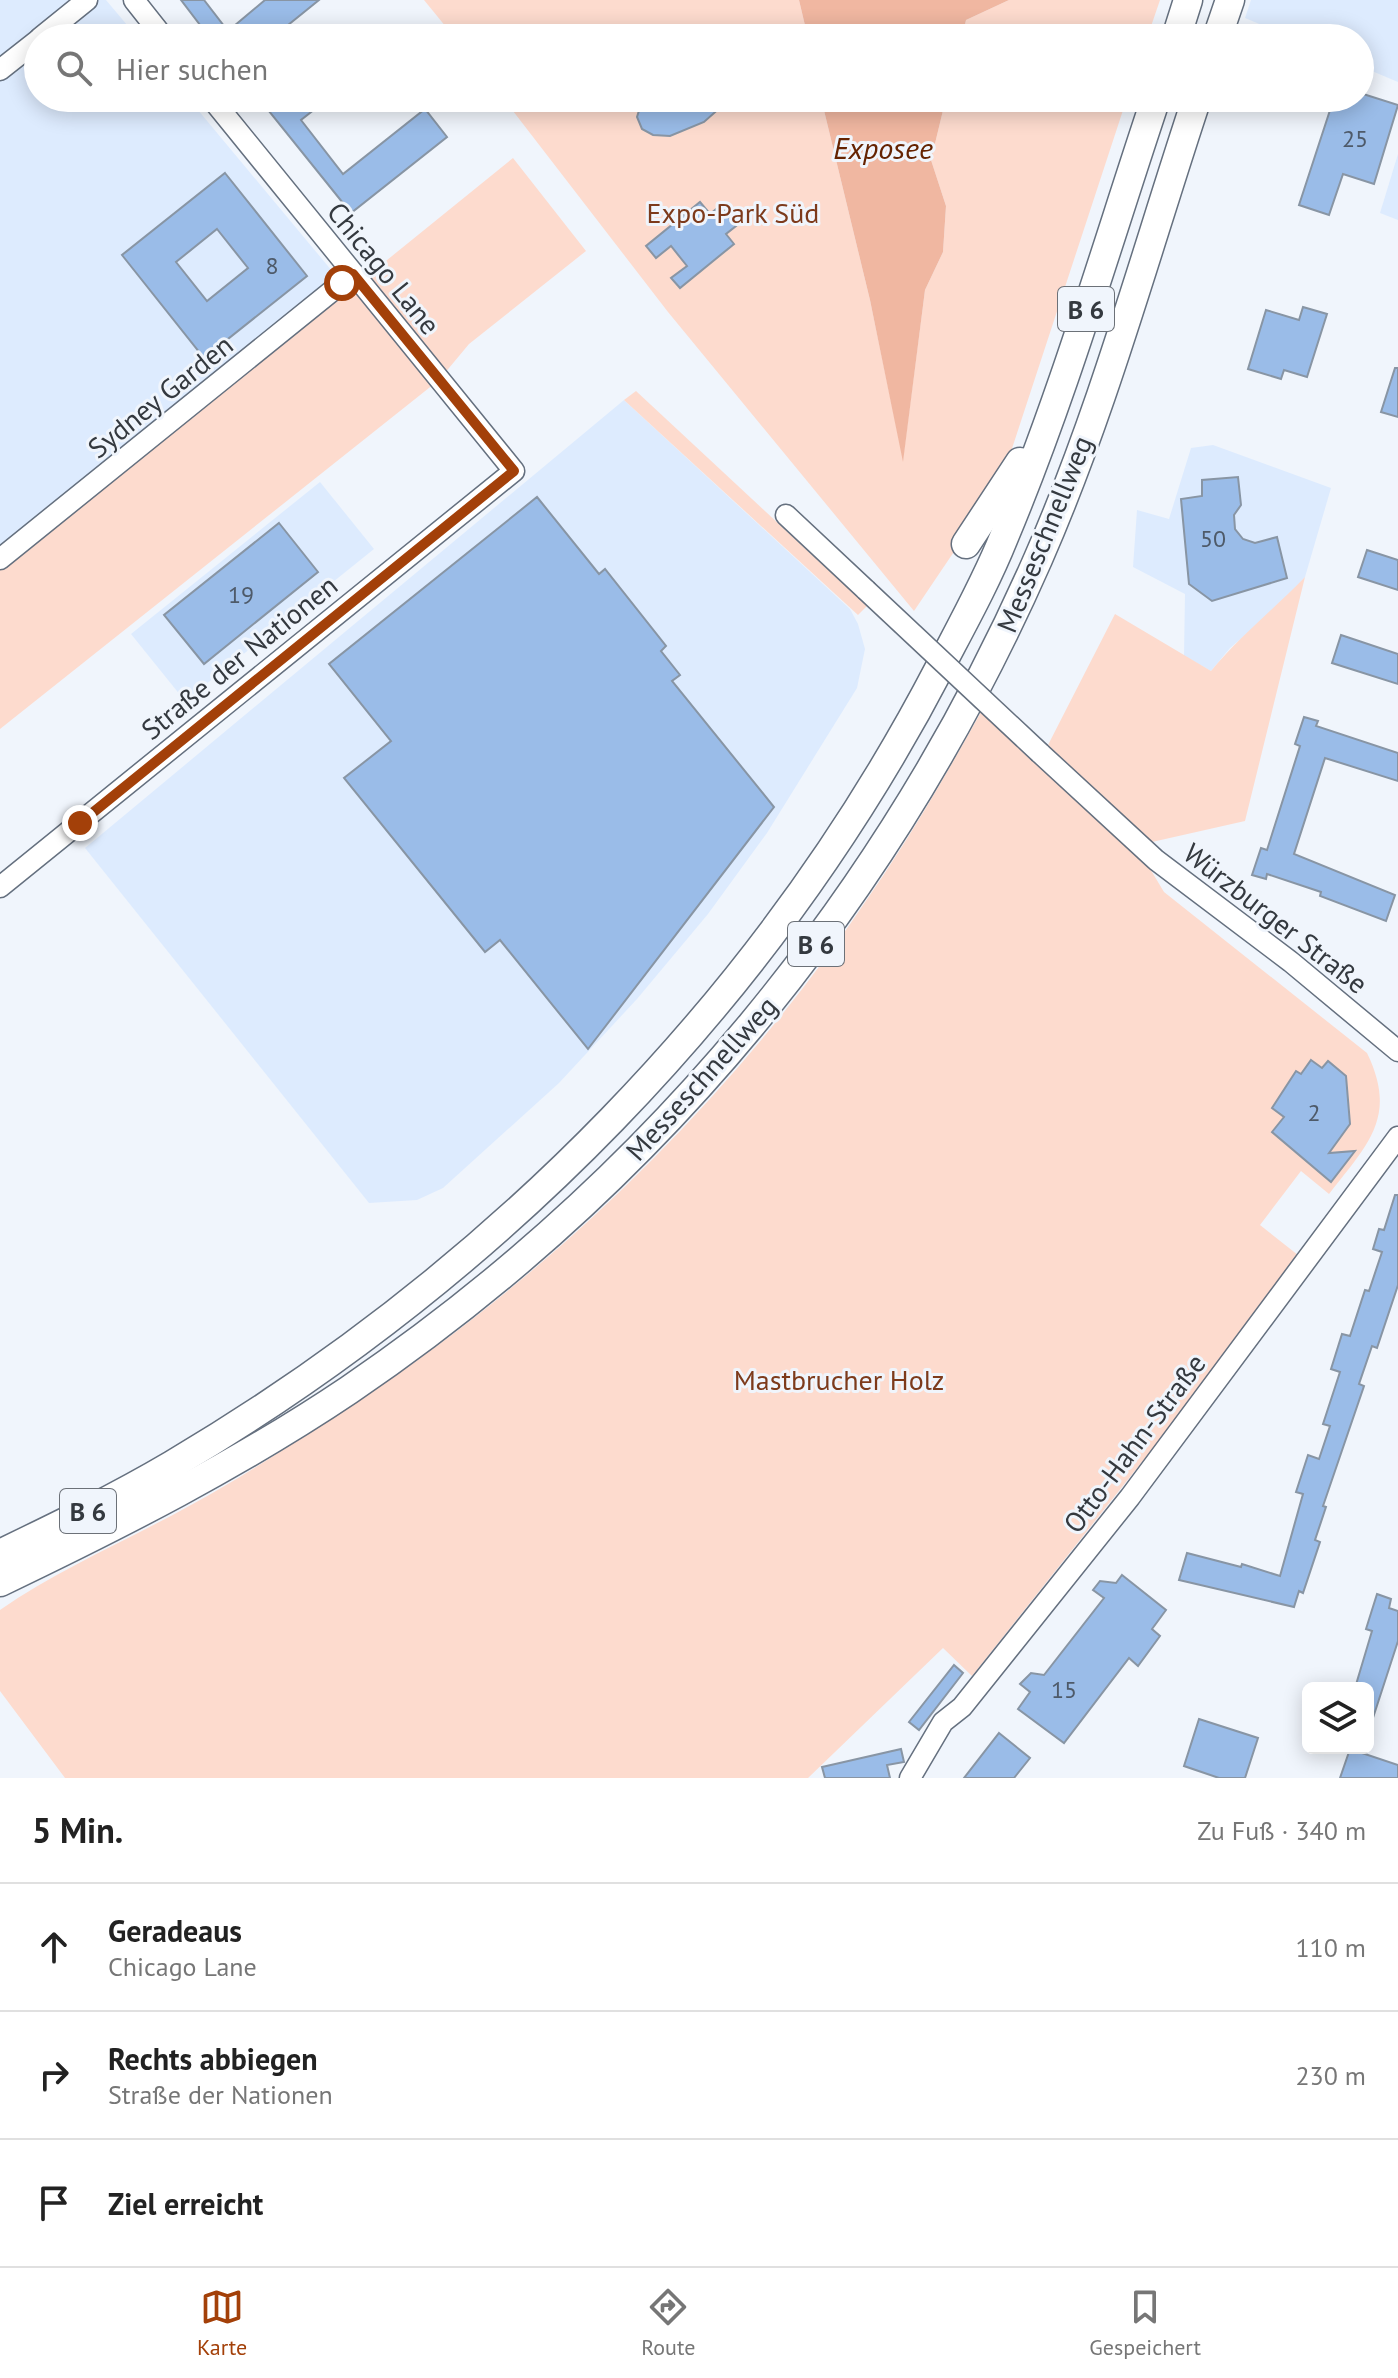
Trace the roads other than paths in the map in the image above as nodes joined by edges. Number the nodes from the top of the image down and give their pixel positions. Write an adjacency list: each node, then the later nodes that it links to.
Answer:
1 (87, 0): 5 (street)
2 (134, 0): 6 (street)
3 (1188, 0): 7 (highway)
4 (1230, 0): 8 (highway)
5 (57, 24)
6 (153, 24)
7 (1180, 24)
8 (1222, 24)
9 (24, 51): 10 (street)
10 (0, 70)
11 (222, 112): 14 (street, Chicago Lane)
12 (1151, 112): 15 (highway, Messeschnellweg / B 6)
13 (1192, 112): 23 (highway, Messeschnellweg / B 6)
14 (353, 274): 16 (street, Chicago Lane); 19 (street, Sydney Garden)
15 (1054, 406): 18 (highway); 24 (highway, Messeschnellweg / B 6)
16 (514, 471): 20 (street, Straße der Nationen)
17 (786, 515): 21 (street, Würzburger Straße, bridge)
18 (966, 544)
19 (0, 559)
20 (0, 887)
21 (1398, 1051)
22 (1398, 1137): 27 (street, Otto-Hahn-Straße)
23 (103, 1533): 25 (highway, Messeschnellweg / B 6); 26 (highway)
24 (0, 1554)
25 (0, 1582)
26 (0, 1602)
27 (910, 1778)

